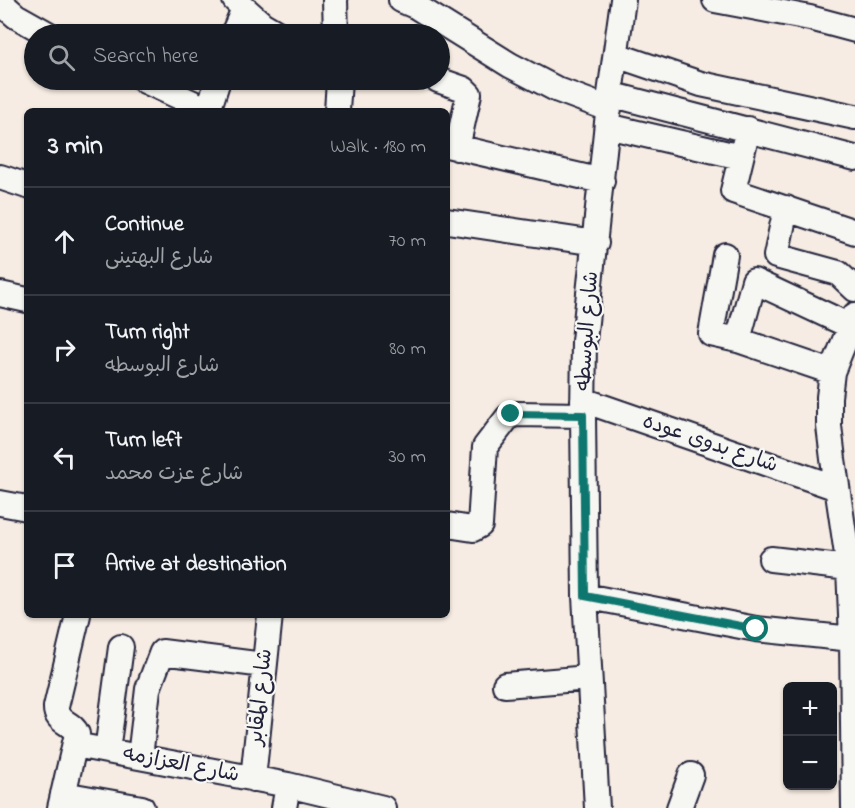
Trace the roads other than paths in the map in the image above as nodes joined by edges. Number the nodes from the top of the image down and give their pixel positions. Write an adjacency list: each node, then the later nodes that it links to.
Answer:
1 (334, 0): 11 (street)
2 (623, 0): 15 (street, شارع البوسطه)
3 (715, 0): 7 (street)
4 (0, 2): 8 (street)
5 (412, 2): 12 (street)
6 (240, 3): 9 (street); 10 (street)
7 (810, 9): 14 (street)
8 (30, 24)
9 (235, 24)
10 (262, 24)
11 (335, 24)
12 (446, 24)
13 (450, 26): 24 (street)
14 (855, 30)
15 (616, 55): 17 (street); 24 (street, شارع البوسطه)
16 (450, 84): 29 (street)
17 (701, 84): 25 (street); 26 (street)
18 (165, 90): 21 (street)
19 (215, 90): 22 (street)
20 (338, 90): 23 (street)
21 (204, 108)
22 (209, 108)
23 (337, 108)
24 (609, 110): 25 (street); 28 (street); 33 (street, شارع البوسطه)
25 (692, 117): 27 (street); 28 (street)
26 (855, 117)
27 (748, 129): 30 (street); 31 (street)
28 (684, 143): 30 (street)
29 (452, 147): 33 (street)
30 (741, 157): 35 (street)
31 (855, 158)
32 (0, 177): 34 (street)
33 (602, 181): 38 (street, شارع البوسطه)
34 (24, 185)
35 (786, 208): 37 (street); 40 (street)
36 (450, 221): 38 (street)
37 (855, 232)
38 (596, 243): 46 (street, شارع البوسطه)
39 (725, 255): 44 (street)
40 (855, 289)
41 (0, 294): 42 (street)
42 (24, 299)
43 (852, 320): 44 (street); 45 (street)
44 (738, 340): 45 (street)
45 (832, 372): 47 (street)
46 (583, 407): 47 (street, شارع بدوى عوده); 50 (street, شارع بدوى عوده); 53 (street, شارع البوسطه)
47 (837, 488): 52 (street)
48 (0, 503): 49 (street)
49 (24, 507)
50 (450, 525)
51 (771, 559): 52 (street)
52 (849, 568): 56 (street)
53 (585, 596): 56 (street); 59 (street, شارع البوسطه)
54 (77, 618): 61 (street)
55 (270, 618): 58 (street, شارع المقابر)
56 (852, 639): 72 (street)
57 (121, 647): 62 (street)
58 (264, 665): 63 (street); 65 (street, شارع المقابر)
59 (589, 678): 60 (street); 70 (street, شارع البوسطه)
60 (506, 685)
61 (75, 745): 62 (street, شارع العزازمه); 67 (street)
62 (106, 751): 63 (street, شارع العزازمه)
63 (140, 758): 65 (street, شارع العزازمه)
64 (691, 775): 71 (street)
65 (253, 779): 66 (street, شارع العزازمه)
66 (286, 796): 69 (street, شارع العزازمه)
67 (62, 801): 68 (street)
68 (142, 808)
69 (383, 808)
70 (597, 808)
71 (679, 808)
72 (854, 808)

